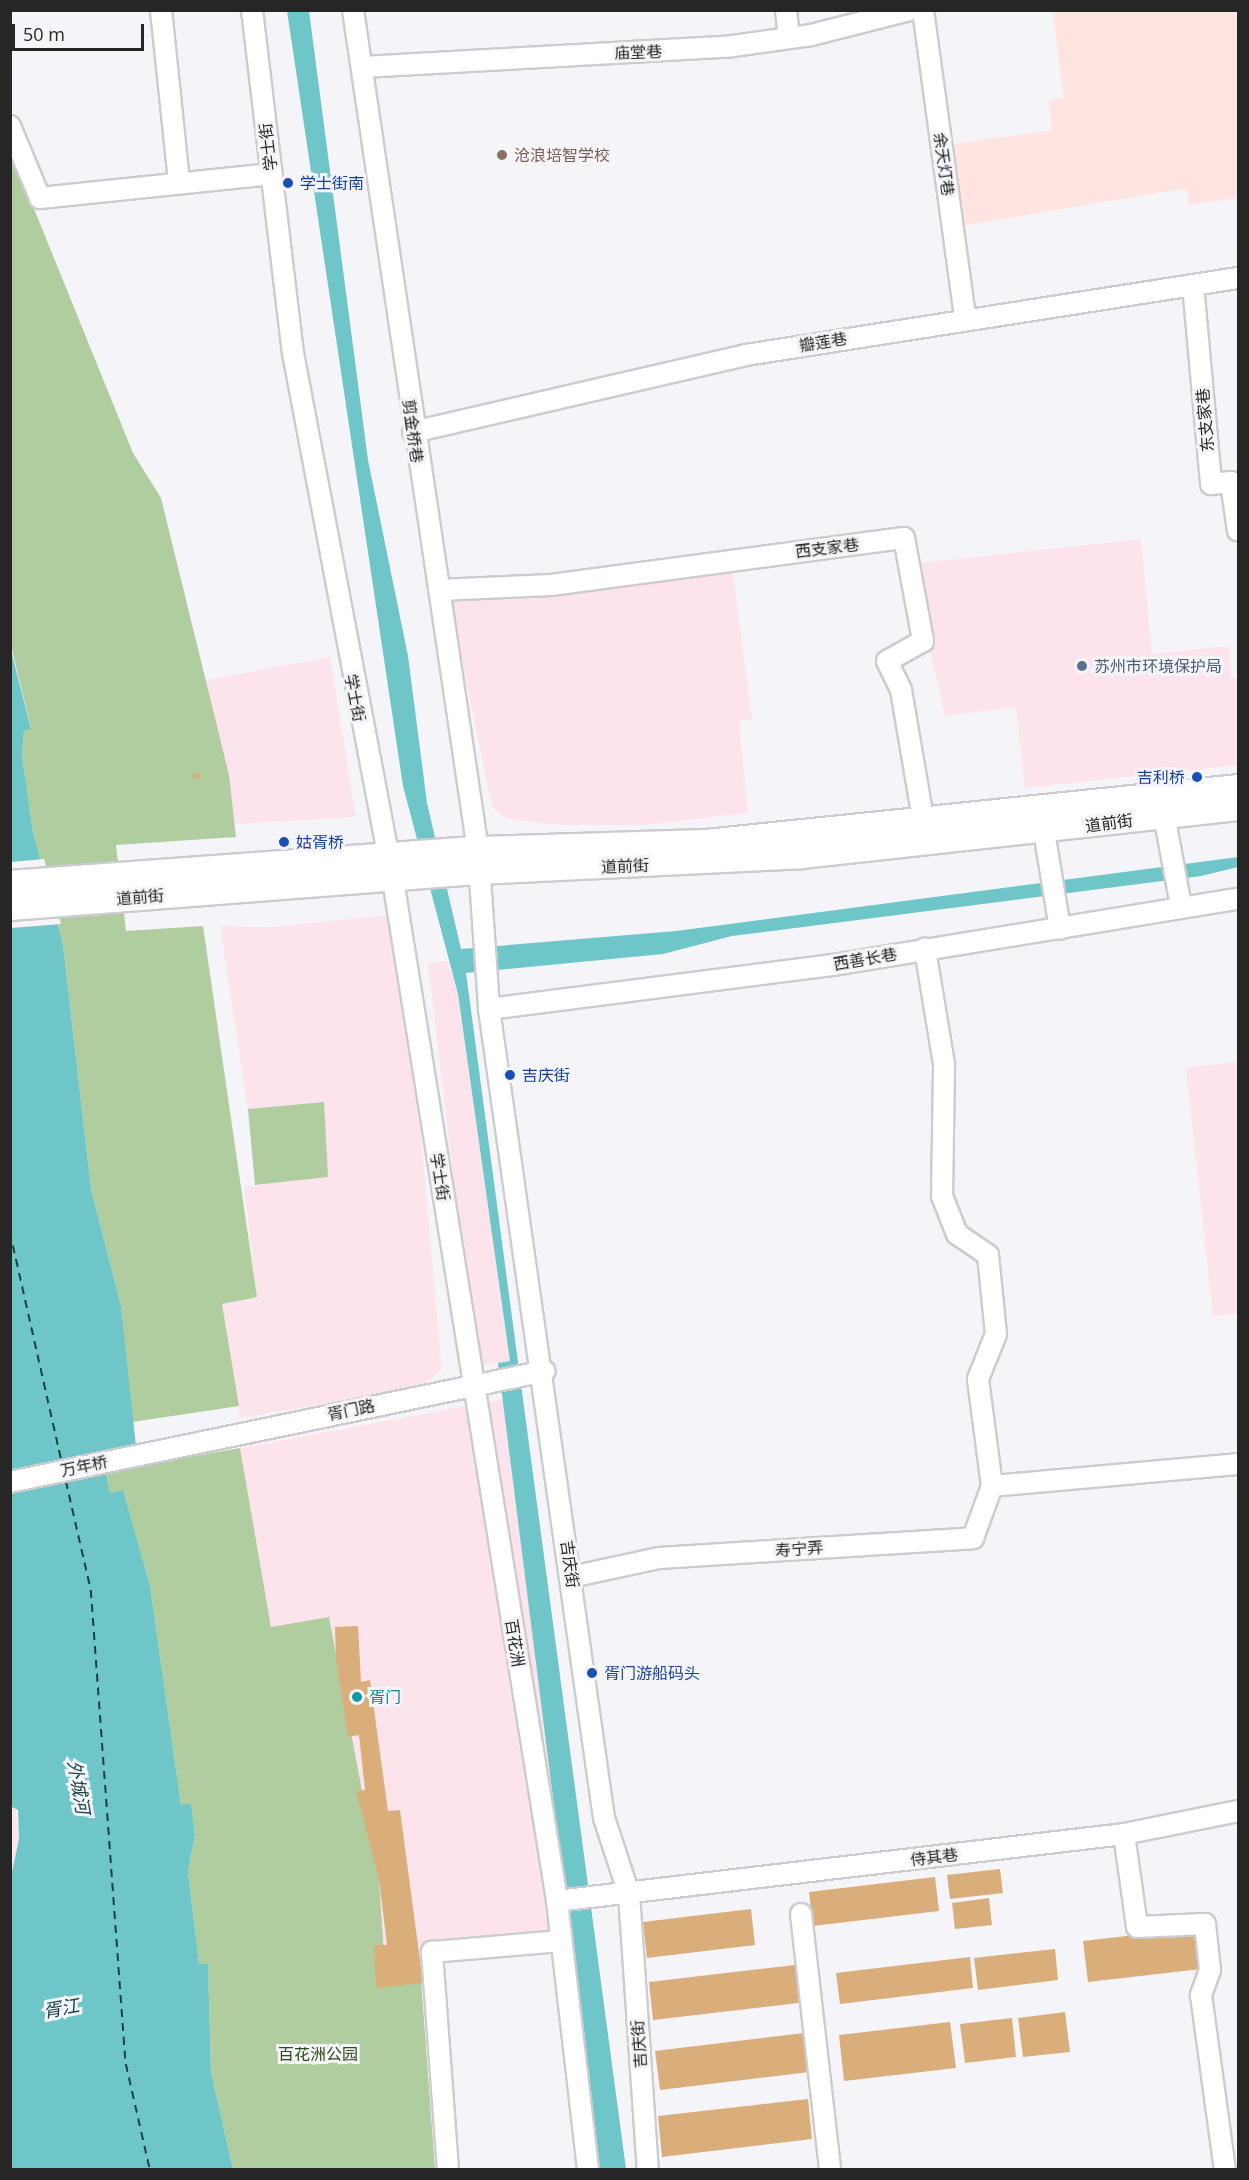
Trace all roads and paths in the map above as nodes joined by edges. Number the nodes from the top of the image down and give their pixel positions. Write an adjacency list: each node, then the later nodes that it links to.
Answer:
1 (161, 10): 11 (street)
2 (252, 10): 10 (street, 学士街)
3 (353, 10): 8 (street, 剪金桥巷)
4 (786, 10): 7 (street)
5 (910, 10): 7 (street, 庙堂巷)
6 (924, 10): 14 (street, 余天灯巷)
7 (789, 38): 8 (street, 庙堂巷)
8 (363, 67): 15 (street, 剪金桥巷)
9 (10, 126): 11 (street)
10 (272, 174): 11 (street); 24 (street, 学士街)
11 (179, 182)
12 (1239, 278): 13 (street, 瓣莲巷)
13 (1193, 285): 14 (street, 瓣莲巷); 16 (street, 东支家巷)
14 (965, 317): 15 (street, 瓣莲巷)
15 (413, 432): 17 (street, 剪金桥巷)
16 (1239, 531)
17 (440, 590): 21 (street, 西支家巷); 23 (street, 剪金桥巷)
18 (1239, 788): 21 (main road, 道前街)
19 (1239, 807): 20 (main road, 道前街)
20 (1164, 815): 22 (main road, 道前街); 28 (street)
21 (924, 824): 23 (main road, 道前街)
22 (1044, 831): 23 (main road, 道前街); 30 (street)
23 (479, 861): 24 (main road, 道前街); 32 (street, 吉庆街)
24 (401, 867): 26 (main road, 道前街); 34 (street, 学士街)
25 (10, 884): 26 (main road, 道前街)
26 (93, 889): 29 (main road, 道前街)
27 (1239, 899): 28 (street, 西善长巷)
28 (1181, 906): 30 (street, 西善长巷)
29 (10, 907)
30 (1060, 929): 31 (street, 西善长巷)
31 (925, 949): 32 (street, 西善长巷); 38 (street)
32 (489, 1009): 33 (street, 吉庆街)
33 (540, 1372): 34 (street, 胥门路); 39 (street, 吉庆街)
34 (482, 1383): 35 (street, 胥门路); 43 (street, 百花洲)
35 (157, 1451): 37 (street, 万年桥)
36 (1239, 1464): 38 (street)
37 (10, 1482)
38 (992, 1486): 39 (street, 寿宁弄)
39 (571, 1577): 42 (street, 吉庆街)
40 (1239, 1811): 41 (street, 侍其巷)
41 (1124, 1834): 42 (street, 侍其巷); 50 (street)
42 (629, 1894): 43 (street, 侍其巷); 48 (street, 吉庆街)
43 (559, 1901): 45 (street, 百花洲)
44 (801, 1914): 49 (street)
45 (560, 1941): 46 (street); 47 (street, 百花洲)
46 (448, 2169)
47 (588, 2169)
48 (648, 2169)
49 (830, 2169)
50 (1225, 2169)

